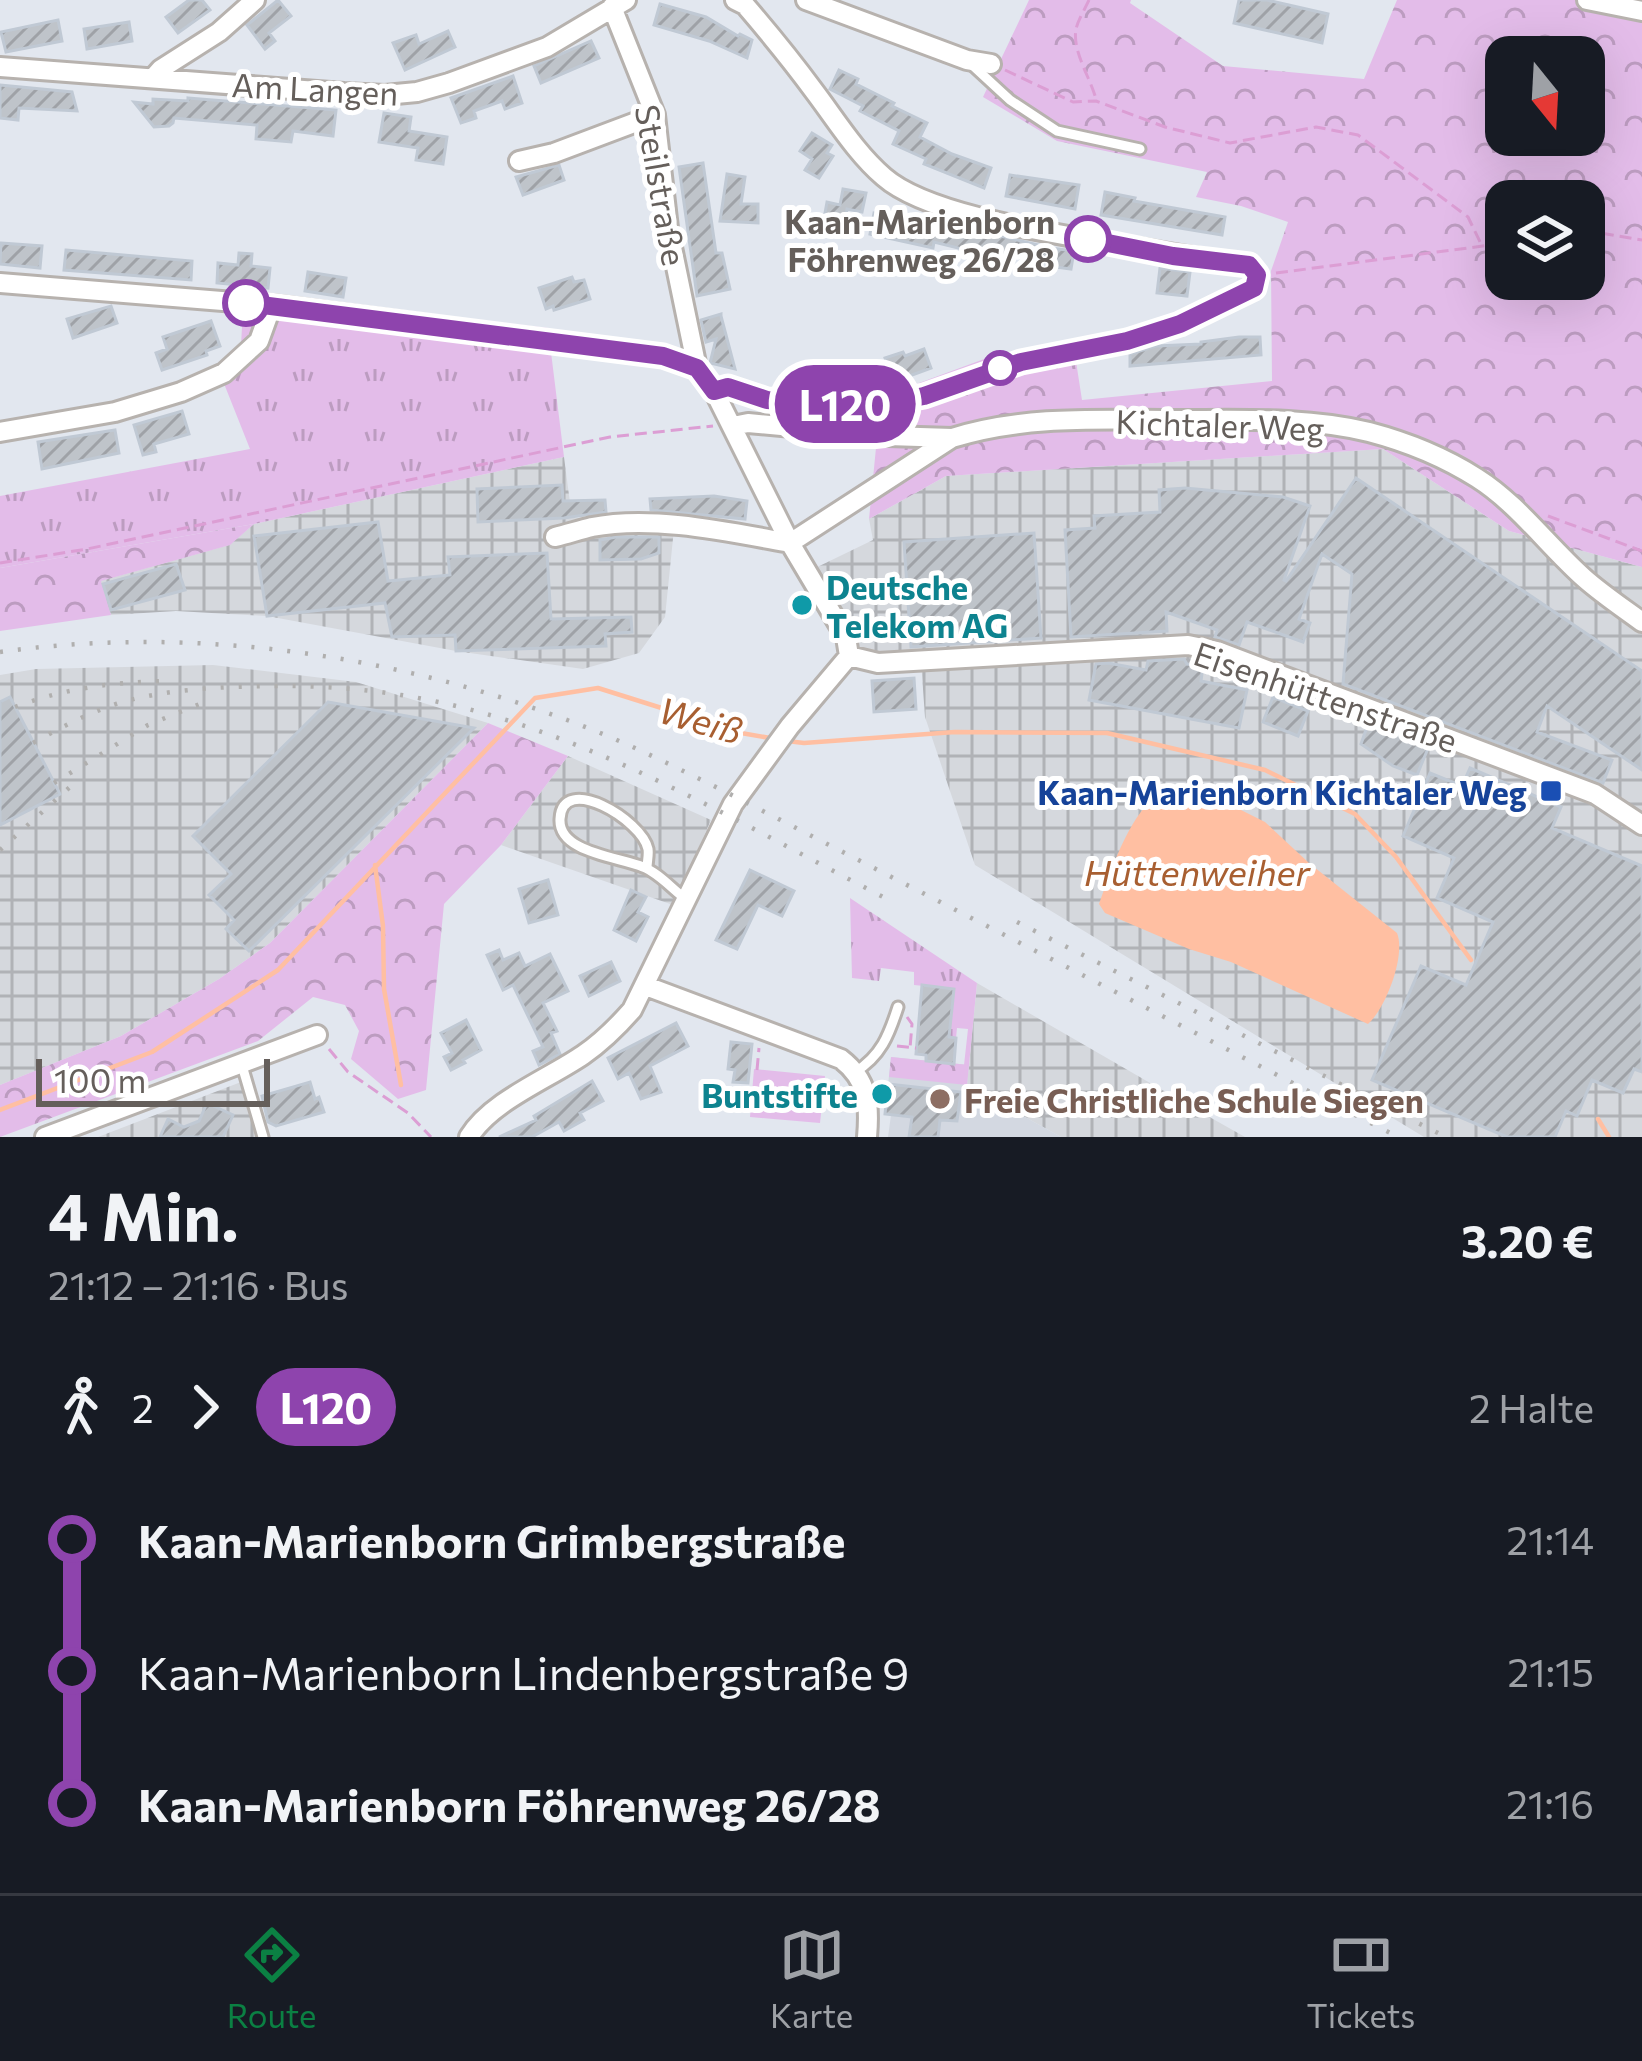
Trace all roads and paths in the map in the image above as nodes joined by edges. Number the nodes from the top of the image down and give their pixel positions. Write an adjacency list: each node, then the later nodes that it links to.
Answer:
1 (255, 0): 11 (street)
2 (806, 0): 8 (street)
3 (1089, 0): 12 (path)
4 (1587, 0): 7 (street)
5 (748, 2): 20 (street)
6 (619, 4): 11 (street, Am Langen); 13 (street, Steilstraße)
7 (1642, 11)
8 (967, 60): 9 (street); 14 (lane)
9 (991, 64): 12 (path)
10 (0, 67): 11 (street, Am Langen)
11 (153, 78)
12 (1096, 101): 18 (path)
13 (656, 115): 15 (street); 23 (street, Steilstraße)
14 (1140, 149)
15 (519, 161)
16 (1605, 234): 17 (path)
17 (1642, 240)
18 (1482, 246): 19 (path); 20 (path)
19 (1485, 246)
20 (1257, 275): 24 (street)
21 (0, 283): 22 (street)
22 (272, 305): 23 (street); 26 (street)
23 (697, 368): 24 (street)
24 (714, 391): 25 (street)
25 (733, 426): 27 (street, Kichtaler Weg); 30 (street); 32 (path)
26 (0, 432)
27 (952, 438): 30 (street, Kichtaler Weg); 33 (street, Kichtaler Weg)
28 (1544, 515): 31 (path)
29 (555, 537): 30 (street)
30 (790, 543): 34 (street)
31 (1642, 550)
32 (0, 563)
33 (1642, 622)
34 (849, 656): 35 (street, Eisenhüttenstraße); 37 (street)
35 (1642, 825)
36 (647, 868): 36 (lane); 37 (lane)
37 (687, 900): 38 (street)
38 (646, 986): 40 (street); 49 (street)
39 (898, 1007): 42 (path); 45 (lane)
40 (760, 1028): 44 (path); 45 (street)
41 (317, 1035): 43 (street); 48 (path)
42 (897, 1046)
43 (242, 1063): 46 (street); 47 (lane)
44 (757, 1070)
45 (855, 1072): 50 (street)
46 (45, 1137)
47 (263, 1137)
48 (431, 1137)
49 (469, 1137)
50 (867, 1137)

